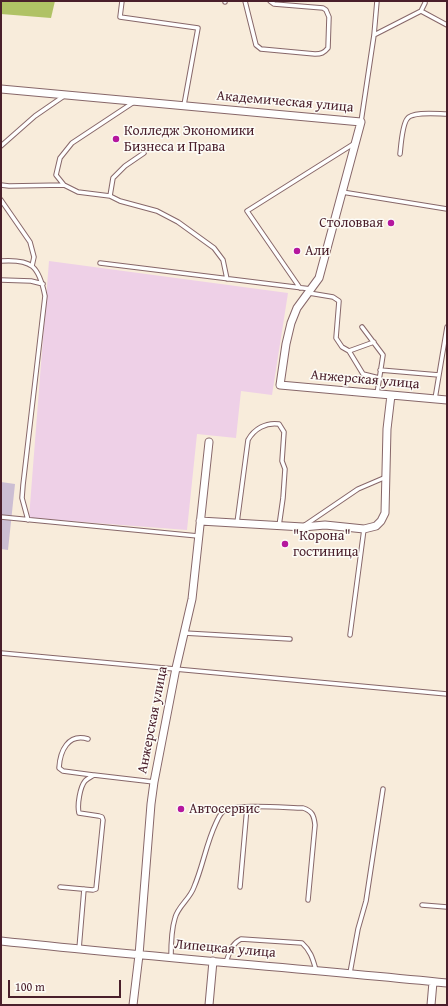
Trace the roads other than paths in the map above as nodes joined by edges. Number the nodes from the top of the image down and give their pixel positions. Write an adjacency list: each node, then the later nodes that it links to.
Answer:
1 (122, 1): 12 (lane)
2 (245, 1): 3 (lane)
3 (270, 1)
4 (376, 1): 8 (lane)
5 (425, 1): 6 (lane)
6 (421, 11): 7 (lane); 8 (lane)
7 (447, 25)
8 (374, 35): 14 (lane)
9 (1, 89): 10 (street, Академическая улица)
10 (65, 95): 11 (street, Академическая улица); 16 (lane)
11 (136, 101): 12 (street, Академическая улица); 20 (lane)
12 (184, 105): 14 (street, Академическая улица)
13 (447, 114): 18 (lane)
14 (361, 122): 15 (street, Академическая улица)
15 (356, 143): 21 (street, Академическая улица); 31 (lane)
16 (1, 146)
17 (144, 153): 22 (lane)
18 (400, 154)
19 (1, 185): 20 (lane)
20 (64, 185): 22 (lane)
21 (342, 192): 24 (lane); 32 (street, Академическая улица)
22 (110, 196): 28 (lane)
23 (1, 200): 27 (lane)
24 (447, 209)
25 (1, 261): 27 (lane)
26 (100, 263): 28 (lane)
27 (32, 266): 30 (lane)
28 (227, 279): 31 (lane)
29 (1, 280): 30 (lane)
30 (43, 284): 48 (lane)
31 (300, 288): 32 (lane)
32 (309, 291): 36 (lane); 40 (street, Академическая улица)
33 (362, 327): 35 (lane)
34 (447, 327): 38 (lane)
35 (374, 342): 36 (lane); 37 (lane)
36 (349, 351): 39 (lane)
37 (380, 370): 38 (lane); 39 (lane)
38 (439, 375): 43 (lane)
39 (379, 378): 41 (lane)
40 (280, 385): 41 (street, Анжерская улица)
41 (377, 394): 42 (street, Анжерская улица)
42 (391, 395): 43 (street, Анжерская улица); 46 (street)
43 (435, 399): 44 (street, Анжерская улица)
44 (447, 400)
45 (208, 442): 49 (street, Анжерская улица)
46 (386, 476): 52 (lane); 53 (street)
47 (1, 517): 48 (lane)
48 (28, 520): 54 (lane)
49 (200, 520): 50 (street); 54 (street, Анжерская улица)
50 (237, 523): 51 (street); 51 (lane)
51 (279, 526): 52 (street)
52 (303, 527): 53 (street)
53 (364, 528): 56 (lane)
54 (198, 536): 55 (street, Анжерская улица)
55 (184, 633): 57 (lane); 59 (street, Анжерская улица)
56 (350, 635)
57 (290, 640)
58 (1, 653): 59 (lane)
59 (176, 668): 60 (lane); 63 (street, Анжерская улица)
60 (447, 694)
61 (88, 739): 62 (lane)
62 (94, 776): 63 (lane); 68 (lane)
63 (154, 782): 74 (street, Анжерская улица)
64 (383, 790): 79 (lane)
65 (247, 807): 67 (lane); 69 (lane); 75 (lane)
66 (60, 887): 68 (lane)
67 (240, 887)
68 (84, 889): 73 (lane)
69 (308, 900)
70 (422, 904): 71 (lane)
71 (447, 908)
72 (1, 941): 73 (street, Липецкая улица)
73 (79, 949): 74 (street, Липецкая улица)
74 (139, 955): 75 (street, Липецкая улица); 82 (street, Анжерская улица)
75 (171, 958): 76 (street, Липецкая улица)
76 (213, 961): 77 (street, Липецкая улица); 83 (street)
77 (226, 962): 78 (street, Липецкая улица); 78 (lane)
78 (316, 970): 79 (street, Липецкая улица)
79 (350, 975): 80 (street, Липецкая улица)
80 (433, 982): 81 (street, Липецкая улица); 84 (street)
81 (447, 983)
82 (133, 1005)
83 (209, 1005)
84 (430, 1005)

